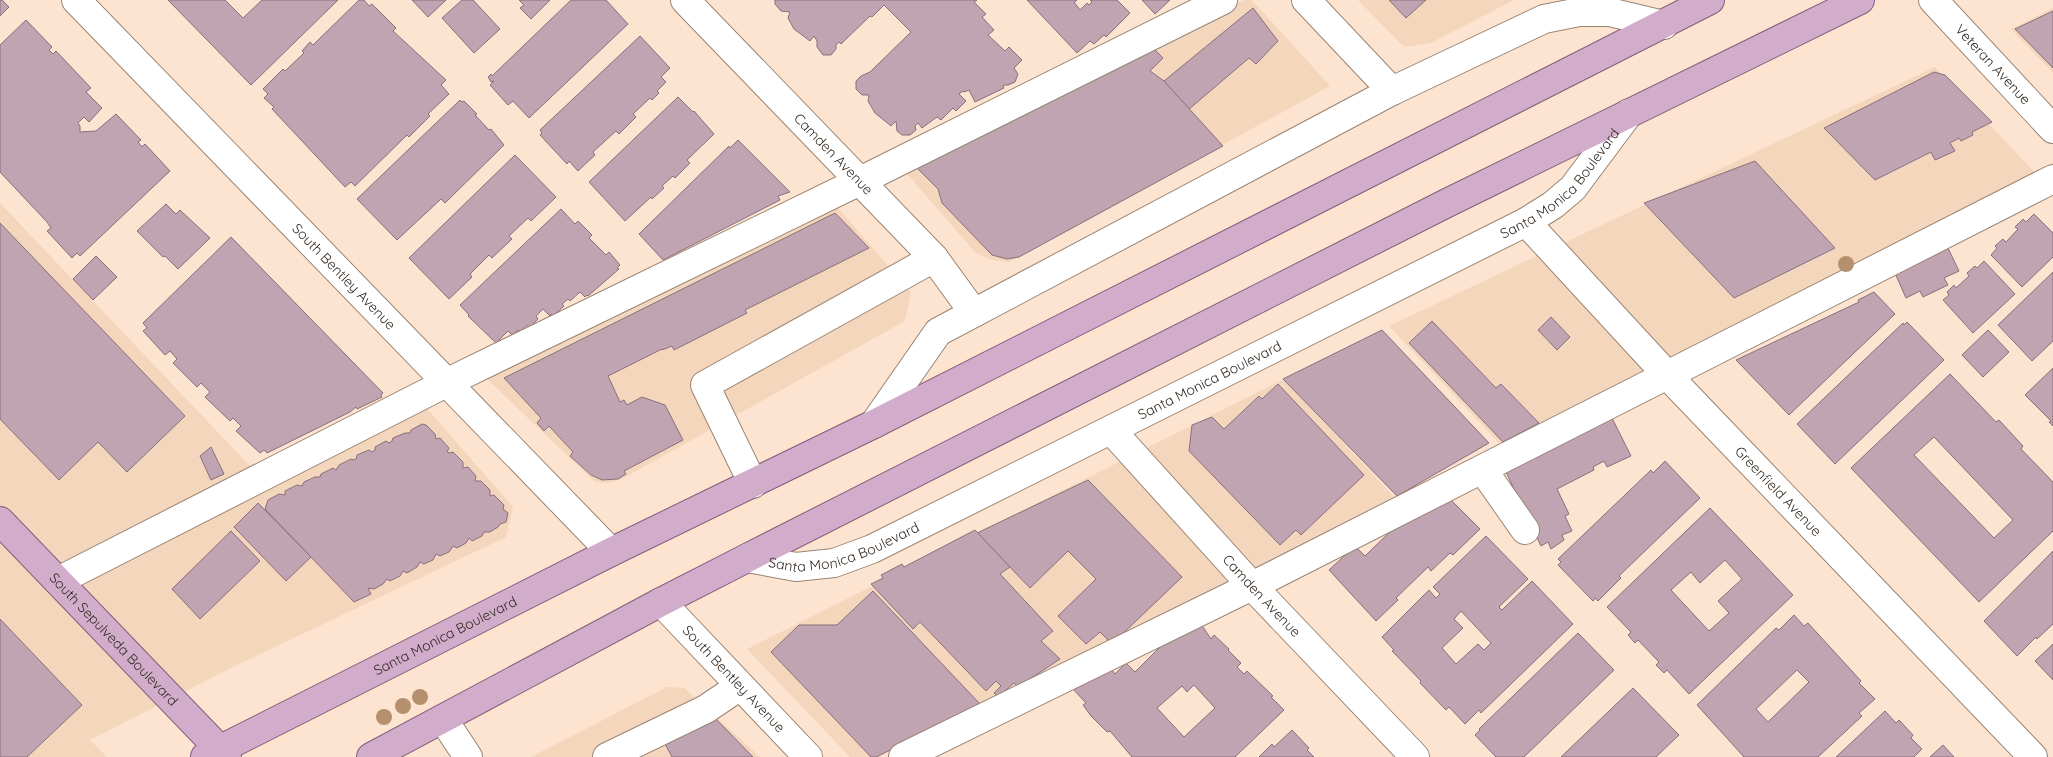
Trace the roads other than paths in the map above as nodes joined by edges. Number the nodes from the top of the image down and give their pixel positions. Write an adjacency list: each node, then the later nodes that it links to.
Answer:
1 (76, 0): 18 (street, South Bentley Avenue)
2 (685, 0): 13 (street, Camden Avenue)
3 (1223, 0): 13 (street)
4 (1306, 0): 9 (street)
5 (1860, 0): 10 (main road, Santa Monica Boulevard)
6 (1933, 0): 11 (street, Veteran Avenue)
7 (1707, 1): 8 (main road, Santa Monica Boulevard)
8 (1664, 24): 9 (street, Santa Monica Boulevard); 19 (main road, Santa Monica Boulevard)
9 (1392, 91): 16 (street, Santa Monica Boulevard)
10 (1629, 113): 14 (street, Santa Monica Boulevard); 26 (main road, Santa Monica Boulevard)
11 (2053, 129)
12 (2053, 179): 17 (street)
13 (860, 181): 15 (street, Camden Avenue); 18 (street)
14 (1526, 222): 17 (street, Greenfield Avenue); 20 (street, Santa Monica Boulevard)
15 (934, 258): 16 (street, Camden Avenue); 22 (street)
16 (974, 313): 19 (street, Santa Monica Boulevard)
17 (1668, 376): 21 (street); 39 (street, Greenfield Avenue)
18 (446, 383): 25 (street, South Bentley Avenue); 27 (street)
19 (874, 424): 22 (main road, Santa Monica Boulevard)
20 (1111, 430): 26 (street, Santa Monica Boulevard); 28 (street, Camden Avenue)
21 (1483, 470): 24 (street); 28 (street)
22 (753, 484): 25 (main road, Santa Monica Boulevard)
23 (0, 521): 27 (main road, South Sepulveda Boulevard)
24 (1525, 530)
25 (611, 552): 32 (main road, Santa Monica Boulevard)
26 (747, 558): 29 (main road, Santa Monica Boulevard)
27 (58, 581): 32 (main road, South Sepulveda Boulevard)
28 (1252, 586): 37 (street); 38 (street, Camden Avenue)
29 (661, 602): 30 (street, South Bentley Avenue); 31 (main road, Santa Monica Boulevard)
30 (740, 686): 35 (street); 36 (street, South Bentley Avenue)
31 (443, 719): 33 (main road, Santa Monica Boulevard); 34 (street)
32 (217, 754)
33 (371, 757)
34 (468, 757)
35 (607, 757)
36 (808, 757)
37 (903, 757)
38 (1415, 757)
39 (2033, 757)

